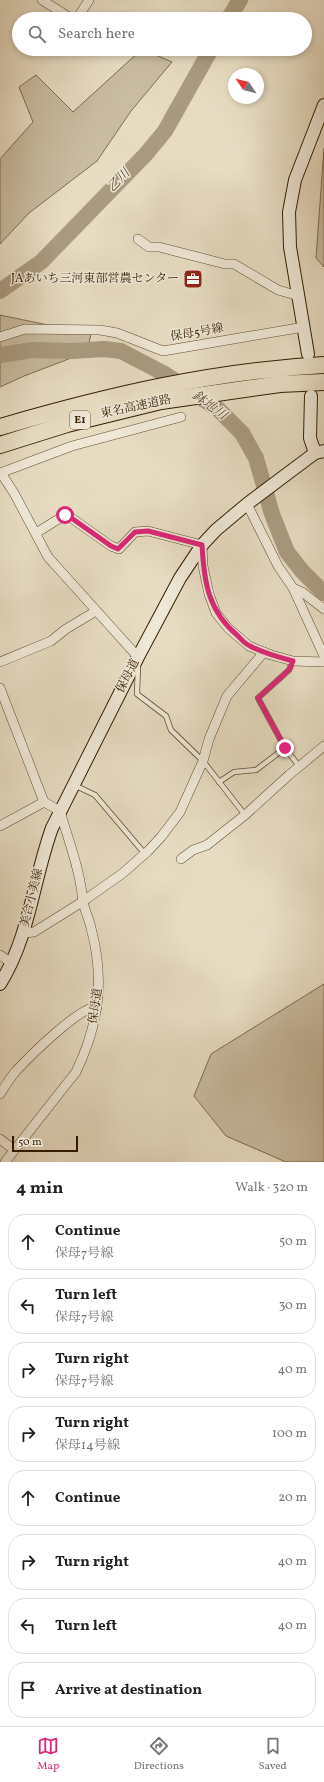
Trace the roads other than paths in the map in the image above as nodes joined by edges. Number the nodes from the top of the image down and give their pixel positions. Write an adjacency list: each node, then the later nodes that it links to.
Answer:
1 (42, 0): 3 (street)
2 (89, 0): 4 (street)
3 (61, 12)
4 (81, 12)
5 (324, 105): 7 (street)
6 (138, 239): 7 (street)
7 (299, 296): 8 (street)
8 (304, 327): 9 (street, 保母5号線); 10 (street)
9 (0, 337)
10 (308, 354)
11 (324, 365): 15 (highway, 東名高速道路 / E1)
12 (324, 382): 16 (highway, 東名高速道路 / E1)
13 (311, 396): 17 (street)
14 (181, 417): 18 (street)
15 (0, 427)
16 (0, 445)
17 (319, 452): 19 (street, 保母道)
18 (1, 473): 20 (street)
19 (251, 501): 21 (street, 保母道); 22 (street)
20 (36, 533): 21 (street); 24 (street)
21 (202, 545): 25 (street); 27 (street, 保母道)
22 (293, 588): 23 (street); 26 (street)
23 (324, 609)
24 (96, 611): 27 (street); 29 (street)
25 (264, 652): 28 (street); 34 (street)
26 (324, 656)
27 (138, 657): 34 (lane); 37 (street, 保母道)
28 (293, 661): 30 (street); 32 (lane)
29 (0, 662)
30 (324, 662)
31 (0, 688): 38 (street)
32 (285, 748): 35 (lane); 36 (lane)
33 (322, 750): 35 (street)
34 (203, 761): 36 (lane); 42 (street)
35 (299, 766): 40 (street)
36 (219, 782): 40 (lane)
37 (74, 785): 39 (street, 保母道); 42 (lane)
38 (44, 802): 39 (street); 41 (street)
39 (60, 811): 44 (street, 保母道); 45 (street, 美合小美線)
40 (245, 815): 43 (street)
41 (0, 826)
42 (145, 854): 44 (street)
43 (181, 859)
44 (82, 902): 45 (street); 49 (street, 保母道)
45 (23, 933): 47 (street, 美合小美線)
46 (0, 955): 47 (street)
47 (12, 962): 48 (street, 美合小美線)
48 (0, 984)
49 (97, 1007): 50 (street); 52 (street, 保母道)
50 (0, 1094)
51 (0, 1138): 52 (street)
52 (14, 1150): 53 (street, 保母道)
53 (5, 1162)

